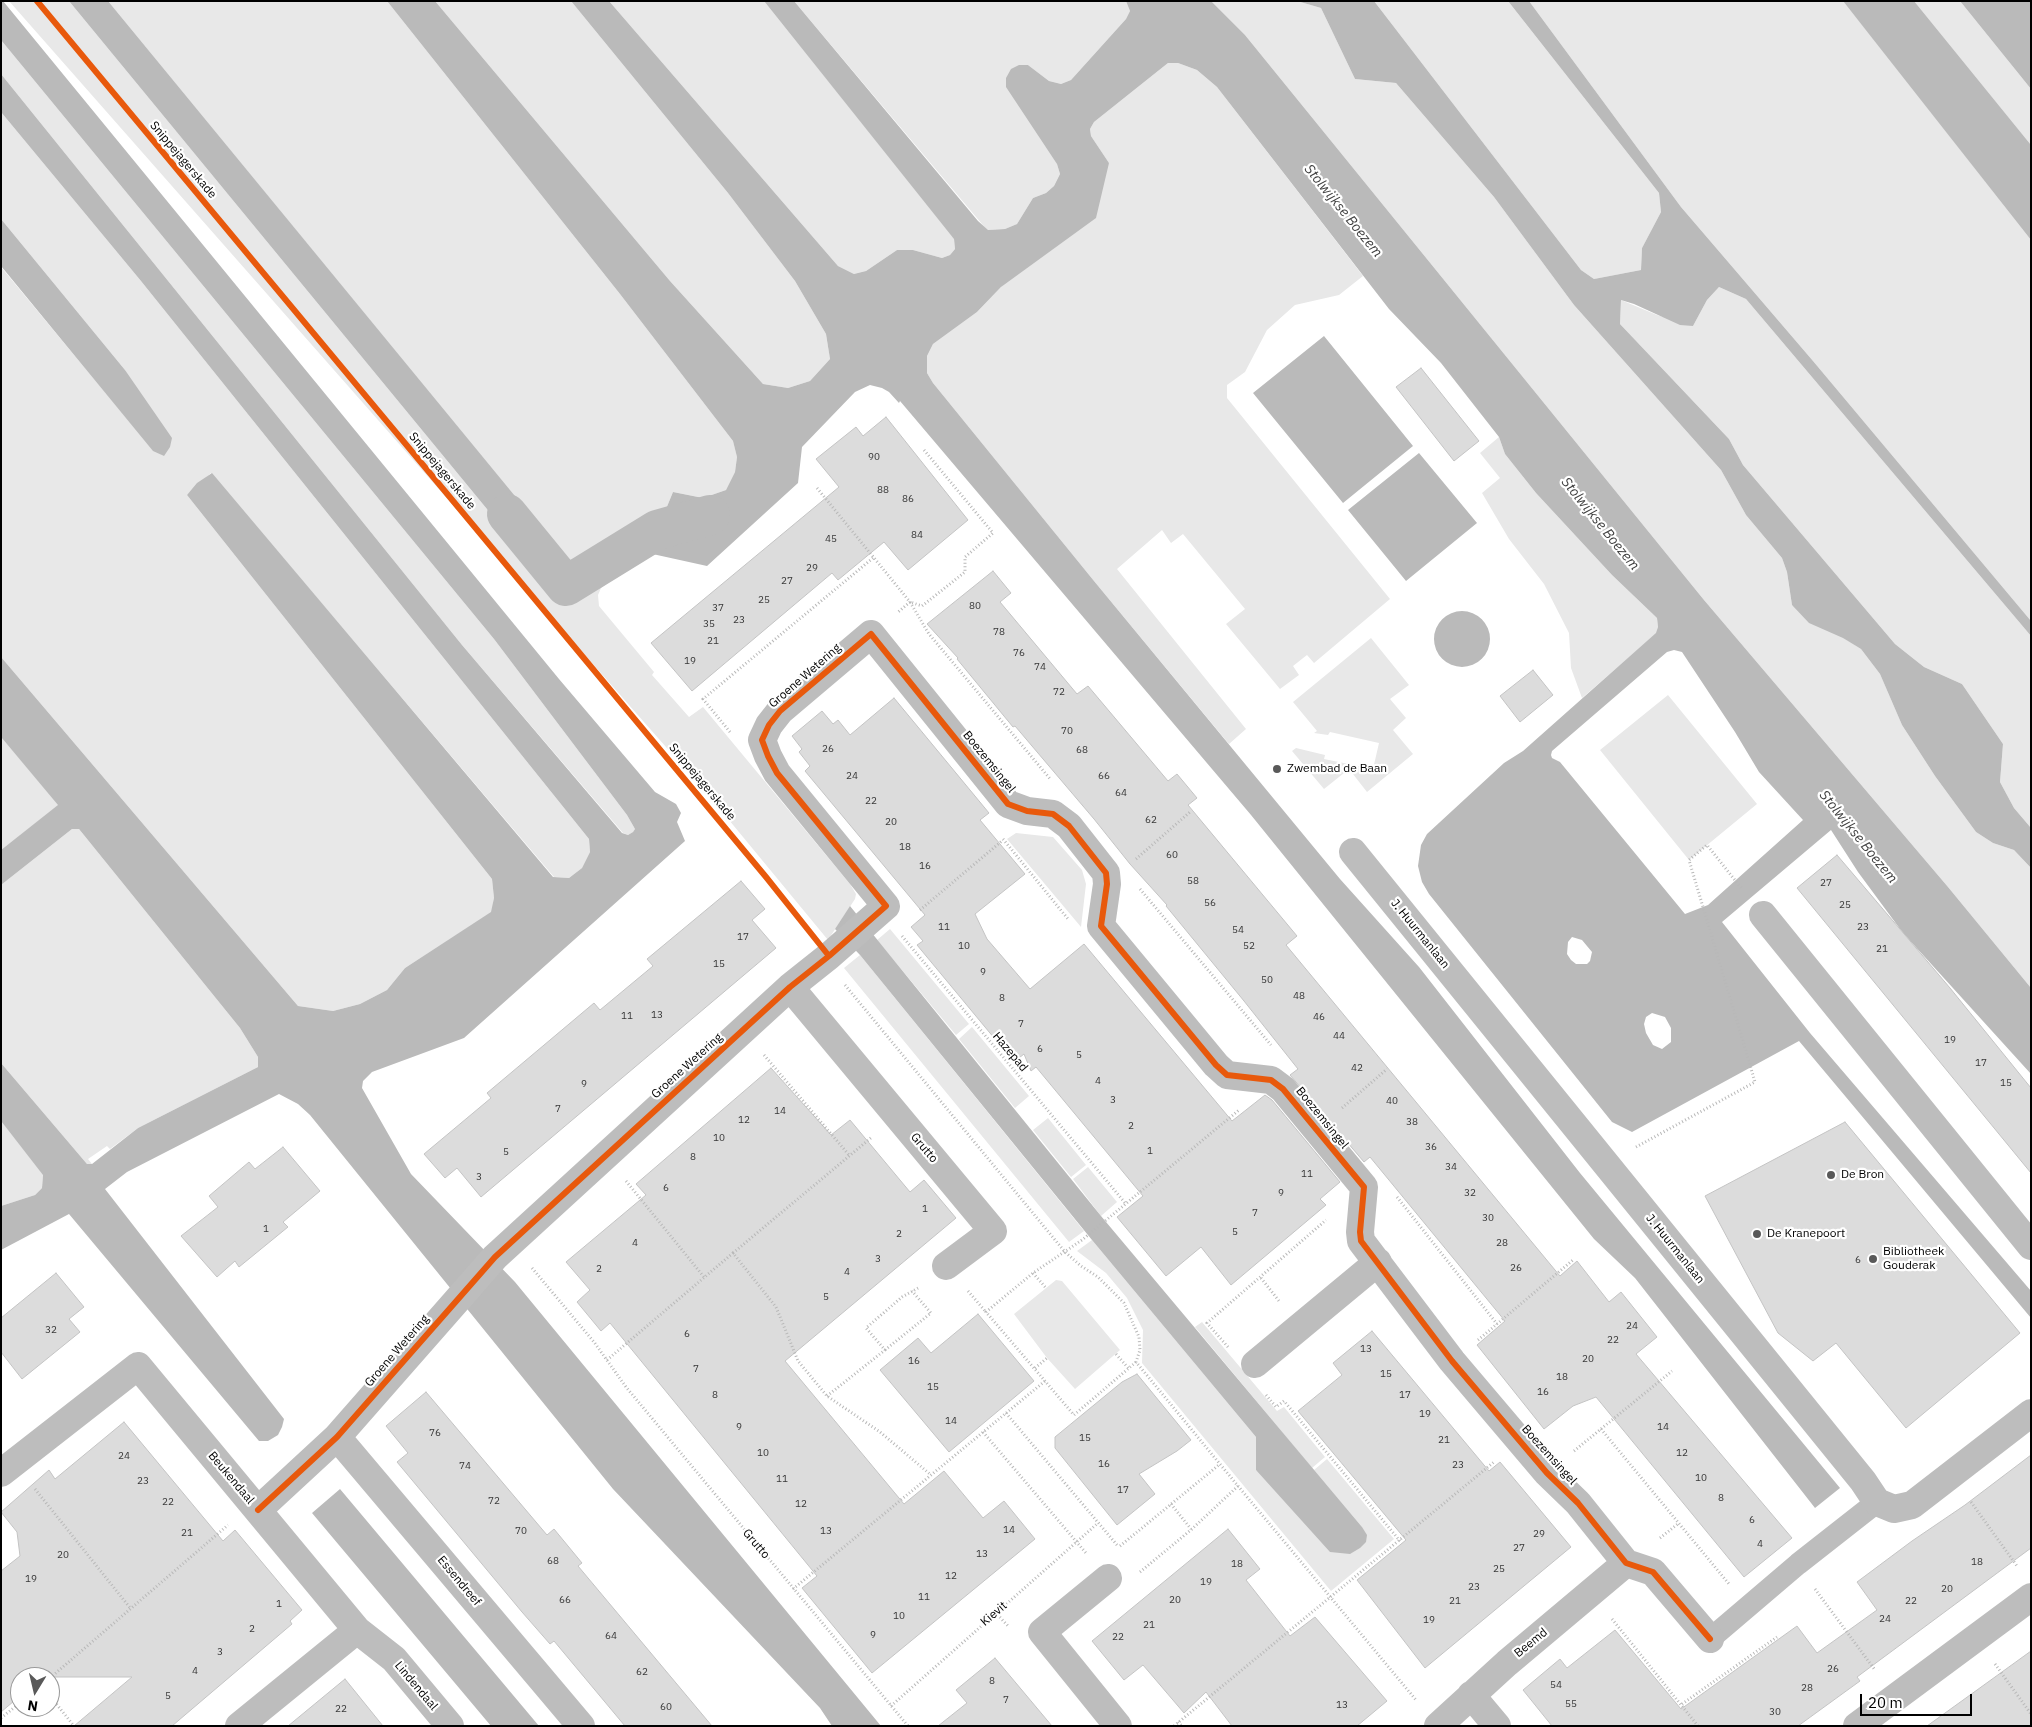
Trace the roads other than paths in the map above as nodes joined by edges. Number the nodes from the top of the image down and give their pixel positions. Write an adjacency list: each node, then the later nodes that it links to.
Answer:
1 (871, 634): 4 (street, Groene Wetering); 6 (street, Boezemsingel)
2 (1353, 852): 12 (street, J. Huurmanlaan)
3 (1763, 915): 5 (street)
4 (790, 987): 7 (street, Grutto); 10 (street, Groene Wetering)
5 (2031, 1246)
6 (1378, 1262): 8 (street); 14 (street, Boezemsingel)
7 (946, 1266)
8 (1255, 1364)
9 (2031, 1413): 12 (street)
10 (337, 1436): 13 (street, Groene Wetering); 22 (street, Essendreef)
11 (8, 1468): 13 (street, Beukendaal)
12 (1877, 1502): 18 (lane)
13 (255, 1508): 17 (street, Beukendaal)
14 (1626, 1563): 18 (street); 19 (street, Beemd)
15 (1108, 1578): 23 (street)
16 (2031, 1596): 26 (street)
17 (356, 1630): 20 (street); 21 (street, Lindendaal)
18 (1710, 1639)
19 (1471, 1695): 24 (street, Beemd); 25 (street)
20 (239, 1726)
21 (450, 1726)
22 (581, 1726)
23 (1118, 1726)
24 (1438, 1726)
25 (1497, 1726)
26 (1857, 1726)

